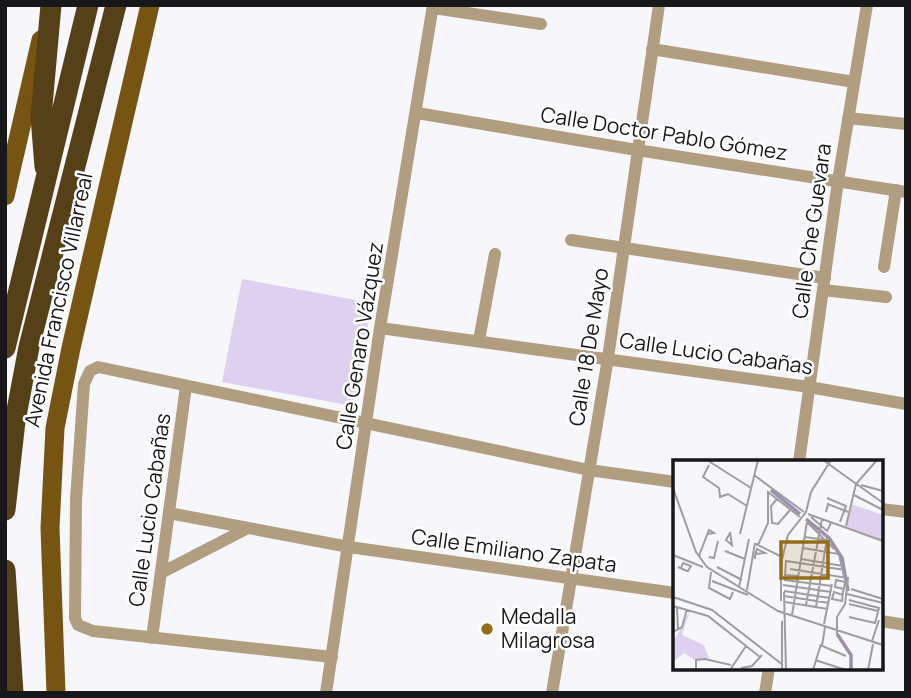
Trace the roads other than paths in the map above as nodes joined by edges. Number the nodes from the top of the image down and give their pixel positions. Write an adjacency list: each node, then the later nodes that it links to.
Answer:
1 (50, 5): 15 (highway); 18 (main road)
2 (89, 5): 15 (highway, Avenida Francisco Villarreal)
3 (116, 5): 37 (highway, Avenida Francisco Villarreal)
4 (150, 5): 52 (main road, Avenida Francisco Villarreal)
5 (659, 5): 9 (street, Calle 18 De Mayo)
6 (867, 5): 10 (street, Calle Che Guevara)
7 (433, 6): 8 (street); 11 (street, Calle Genaro Vázquez)
8 (541, 24)
9 (652, 49): 10 (street); 14 (street, Calle 18 De Mayo)
10 (854, 82): 12 (street, Calle Che Guevara)
11 (417, 113): 14 (street, Calle Doctor Pablo Gómez); 25 (street, Calle Genaro Vázquez)
12 (848, 118): 13 (street); 16 (street, Calle Che Guevara)
13 (906, 124)
14 (637, 150): 16 (street, Calle Doctor Pablo Gómez); 20 (street, Calle 18 De Mayo)
15 (47, 181): 27 (highway, Avenida Francisco Villarreal)
16 (838, 181): 17 (street, Calle Doctor Pablo Gómez); 23 (street, Calle Che Guevara)
17 (901, 191): 22 (street)
18 (5, 196)
19 (571, 240): 20 (street)
20 (623, 250): 23 (street); 28 (street, Calle 18 De Mayo)
21 (495, 254): 26 (street)
22 (884, 267)
23 (824, 284): 24 (street); 30 (street, Calle Che Guevara)
24 (886, 297)
25 (380, 328): 26 (street, Calle Lucio Cabañas); 32 (street, Calle Genaro Vázquez)
26 (479, 340): 28 (street, Calle Lucio Cabañas)
27 (5, 348)
28 (608, 358): 30 (street, Calle Lucio Cabañas); 34 (street, Calle 18 De Mayo)
29 (186, 386): 32 (street); 39 (street, Calle Lucio Cabañas); 48 (street)
30 (809, 387): 31 (street, Calle Lucio Cabañas); 33 (street, Calle Che Guevara)
31 (906, 404)
32 (368, 422): 34 (street); 41 (street, Calle Genaro Vázquez)
33 (799, 460)
34 (589, 470): 35 (street); 44 (street, Calle 18 De Mayo)
35 (673, 482)
36 (883, 509): 38 (street)
37 (5, 510)
38 (906, 512)
39 (169, 513): 40 (street, Calle Emiliano Zapata); 43 (street, Calle Lucio Cabañas)
40 (246, 529): 41 (street, Calle Emiliano Zapata); 43 (street)
41 (349, 547): 44 (street, Calle Emiliano Zapata); 49 (street, Calle Genaro Vázquez)
42 (5, 570): 51 (highway)
43 (161, 573): 48 (street, Calle Lucio Cabañas)
44 (572, 579): 45 (street, Calle Emiliano Zapata); 54 (street, Calle 18 De Mayo)
45 (673, 593)
46 (883, 621): 47 (street)
47 (906, 625)
48 (152, 638): 49 (street)
49 (332, 657): 53 (street, Calle Genaro Vázquez)
50 (769, 670): 55 (street)
51 (13, 693)
52 (56, 693)
53 (326, 693)
54 (552, 693)
55 (765, 693)

